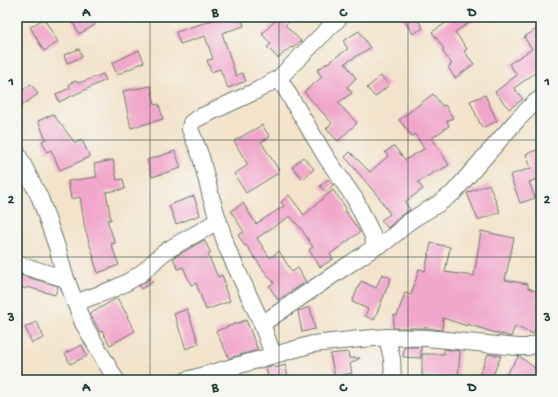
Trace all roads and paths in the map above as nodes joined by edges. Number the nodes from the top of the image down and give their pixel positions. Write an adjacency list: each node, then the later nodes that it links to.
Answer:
1 (340, 17): 2 (street)
2 (279, 78): 5 (street); 6 (street)
3 (541, 98): 6 (street)
4 (17, 153): 8 (street)
5 (218, 220): 9 (street); 10 (street)
6 (376, 247): 10 (street)
7 (17, 264): 8 (street)
8 (66, 279): 9 (street)
9 (75, 303): 14 (street)
10 (262, 324): 13 (street)
11 (387, 337): 12 (street); 13 (street); 16 (street)
12 (541, 343)
13 (274, 355): 15 (street)
14 (116, 380)
15 (187, 380)
16 (393, 380)

